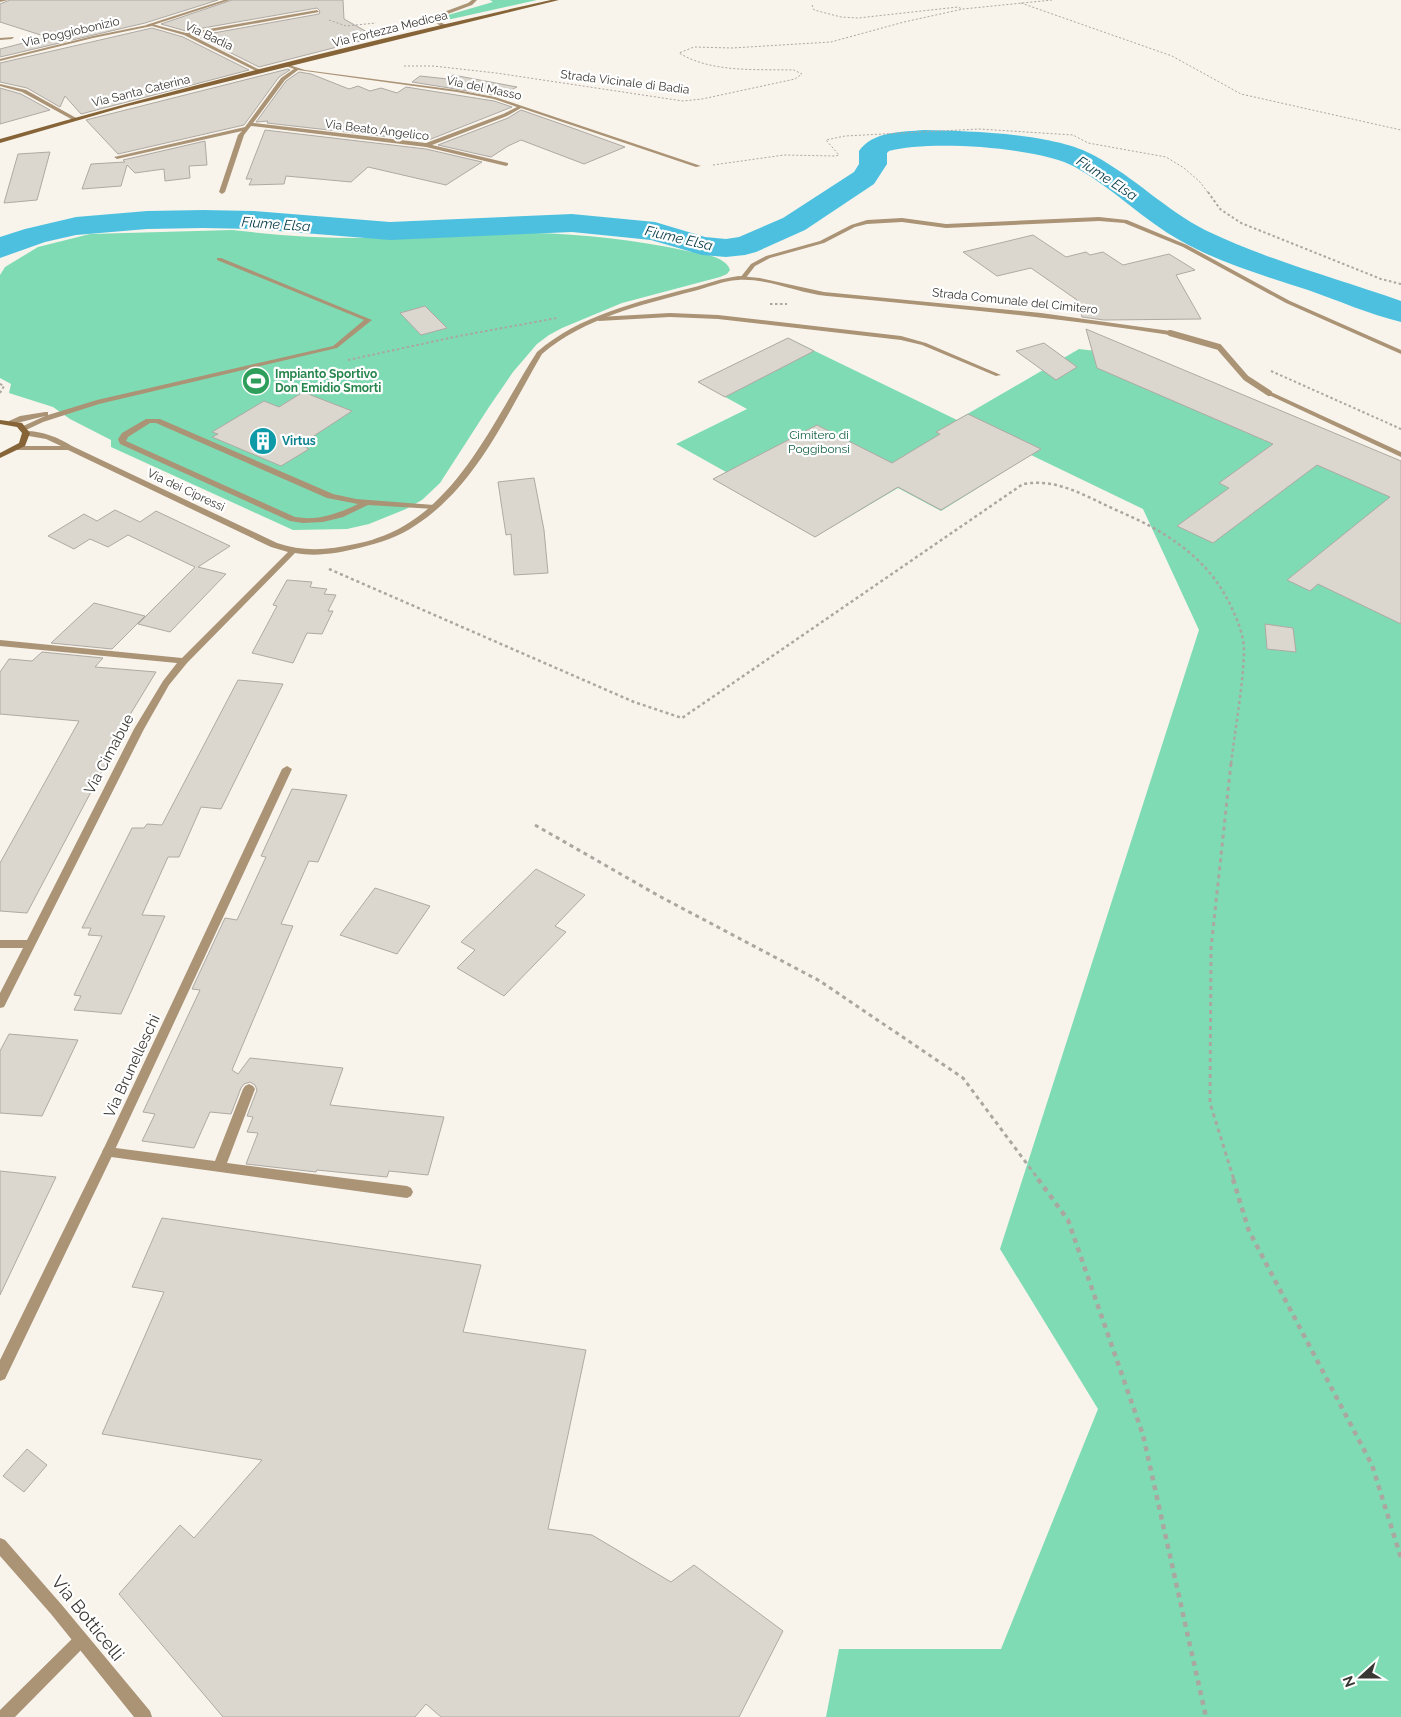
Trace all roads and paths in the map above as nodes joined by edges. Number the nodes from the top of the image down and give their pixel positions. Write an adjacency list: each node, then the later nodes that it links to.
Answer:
1 (6, 0): 6 (street)
2 (228, 0): 12 (street, Via Poggiobonizio)
3 (475, 0): 13 (street)
4 (557, 0): 13 (main road, Via Fortezza Medicea)
5 (1052, 0): 7 (path, Strada Vicinale di Badia)
6 (0, 1)
7 (1021, 3): 9 (path, Strada Vicinale di Badia); 26 (path)
8 (812, 5): 9 (path)
9 (963, 10): 19 (path, Strada Vicinale di Badia)
10 (317, 11): 11 (path); 14 (street)
11 (378, 23)
12 (148, 25): 14 (street, Via Badia); 17 (street, Via Poggiobonizio)
13 (444, 26): 18 (main road, Via Fortezza Medicea)
14 (186, 34): 21 (street, Via Badia)
15 (12, 38): 16 (street)
16 (0, 39)
17 (0, 60)
18 (288, 65): 20 (street, Via del Masso); 21 (main road, Via Santa Caterina)
19 (396, 66)
20 (297, 69): 23 (street, Via del Masso); 25 (street)
21 (260, 72): 24 (main road, Via Santa Caterina)
22 (0, 85): 24 (street)
23 (522, 106): 28 (street); 31 (street, Via del Masso)
24 (75, 119): 27 (main road, Via Santa Caterina)
25 (248, 126): 28 (street, Via Beato Angelico); 29 (street, Via Beato Angelico); 32 (street)
26 (1401, 130)
27 (0, 141)
28 (426, 146): 30 (street, Via Beato Angelico)
29 (117, 157)
30 (506, 164)
31 (698, 166): 35 (path)
32 (222, 192)
33 (220, 259): 42 (street)
34 (743, 278): 36 (street, Strada Comunale del Cimitero); 37 (street); 48 (street, Strada Comunale del Cimitero, bridge)
35 (1401, 284)
36 (599, 319): 39 (street, Strada Comunale del Cimitero); 52 (street, Strada Comunale del Cimitero)
37 (1401, 352)
38 (1268, 370): 44 (path)
39 (998, 375)
40 (0, 384): 41 (path)
41 (0, 393)
42 (69, 409): 43 (street); 45 (street)
43 (4, 421): 45 (main road)
44 (1401, 429)
45 (25, 431): 46 (street, Via dei Cipressi); 47 (main road)
46 (70, 448): 47 (street, Via dei Cipressi); 53 (street, Via dei Cipressi)
47 (14, 450): 49 (main road); 50 (main road)
48 (1401, 455)
49 (0, 456)
50 (0, 464)
51 (367, 502): 51 (street); 52 (street)
52 (434, 508): 53 (street, Strada Comunale del Cimitero)
53 (292, 552): 56 (street, Via Cimabue)
54 (326, 568): 68 (path)
55 (0, 643): 56 (street)
56 (184, 661): 60 (street, Via Cimabue)
57 (287, 769): 63 (street, Via Brunelleschi)
58 (535, 825): 72 (path)
59 (0, 944): 60 (street)
60 (30, 944): 61 (street, Via Cimabue)
61 (0, 1004)
62 (249, 1089): 64 (street)
63 (108, 1152): 64 (street); 66 (street, Via Brunelleschi)
64 (219, 1167): 65 (street)
65 (407, 1192)
66 (0, 1374)
67 (0, 1545): 69 (street, Via Botticelli)
68 (1401, 1558)
69 (81, 1640): 70 (street); 71 (street, Via Botticelli)
70 (4, 1717)
71 (144, 1717)
72 (1206, 1717)

